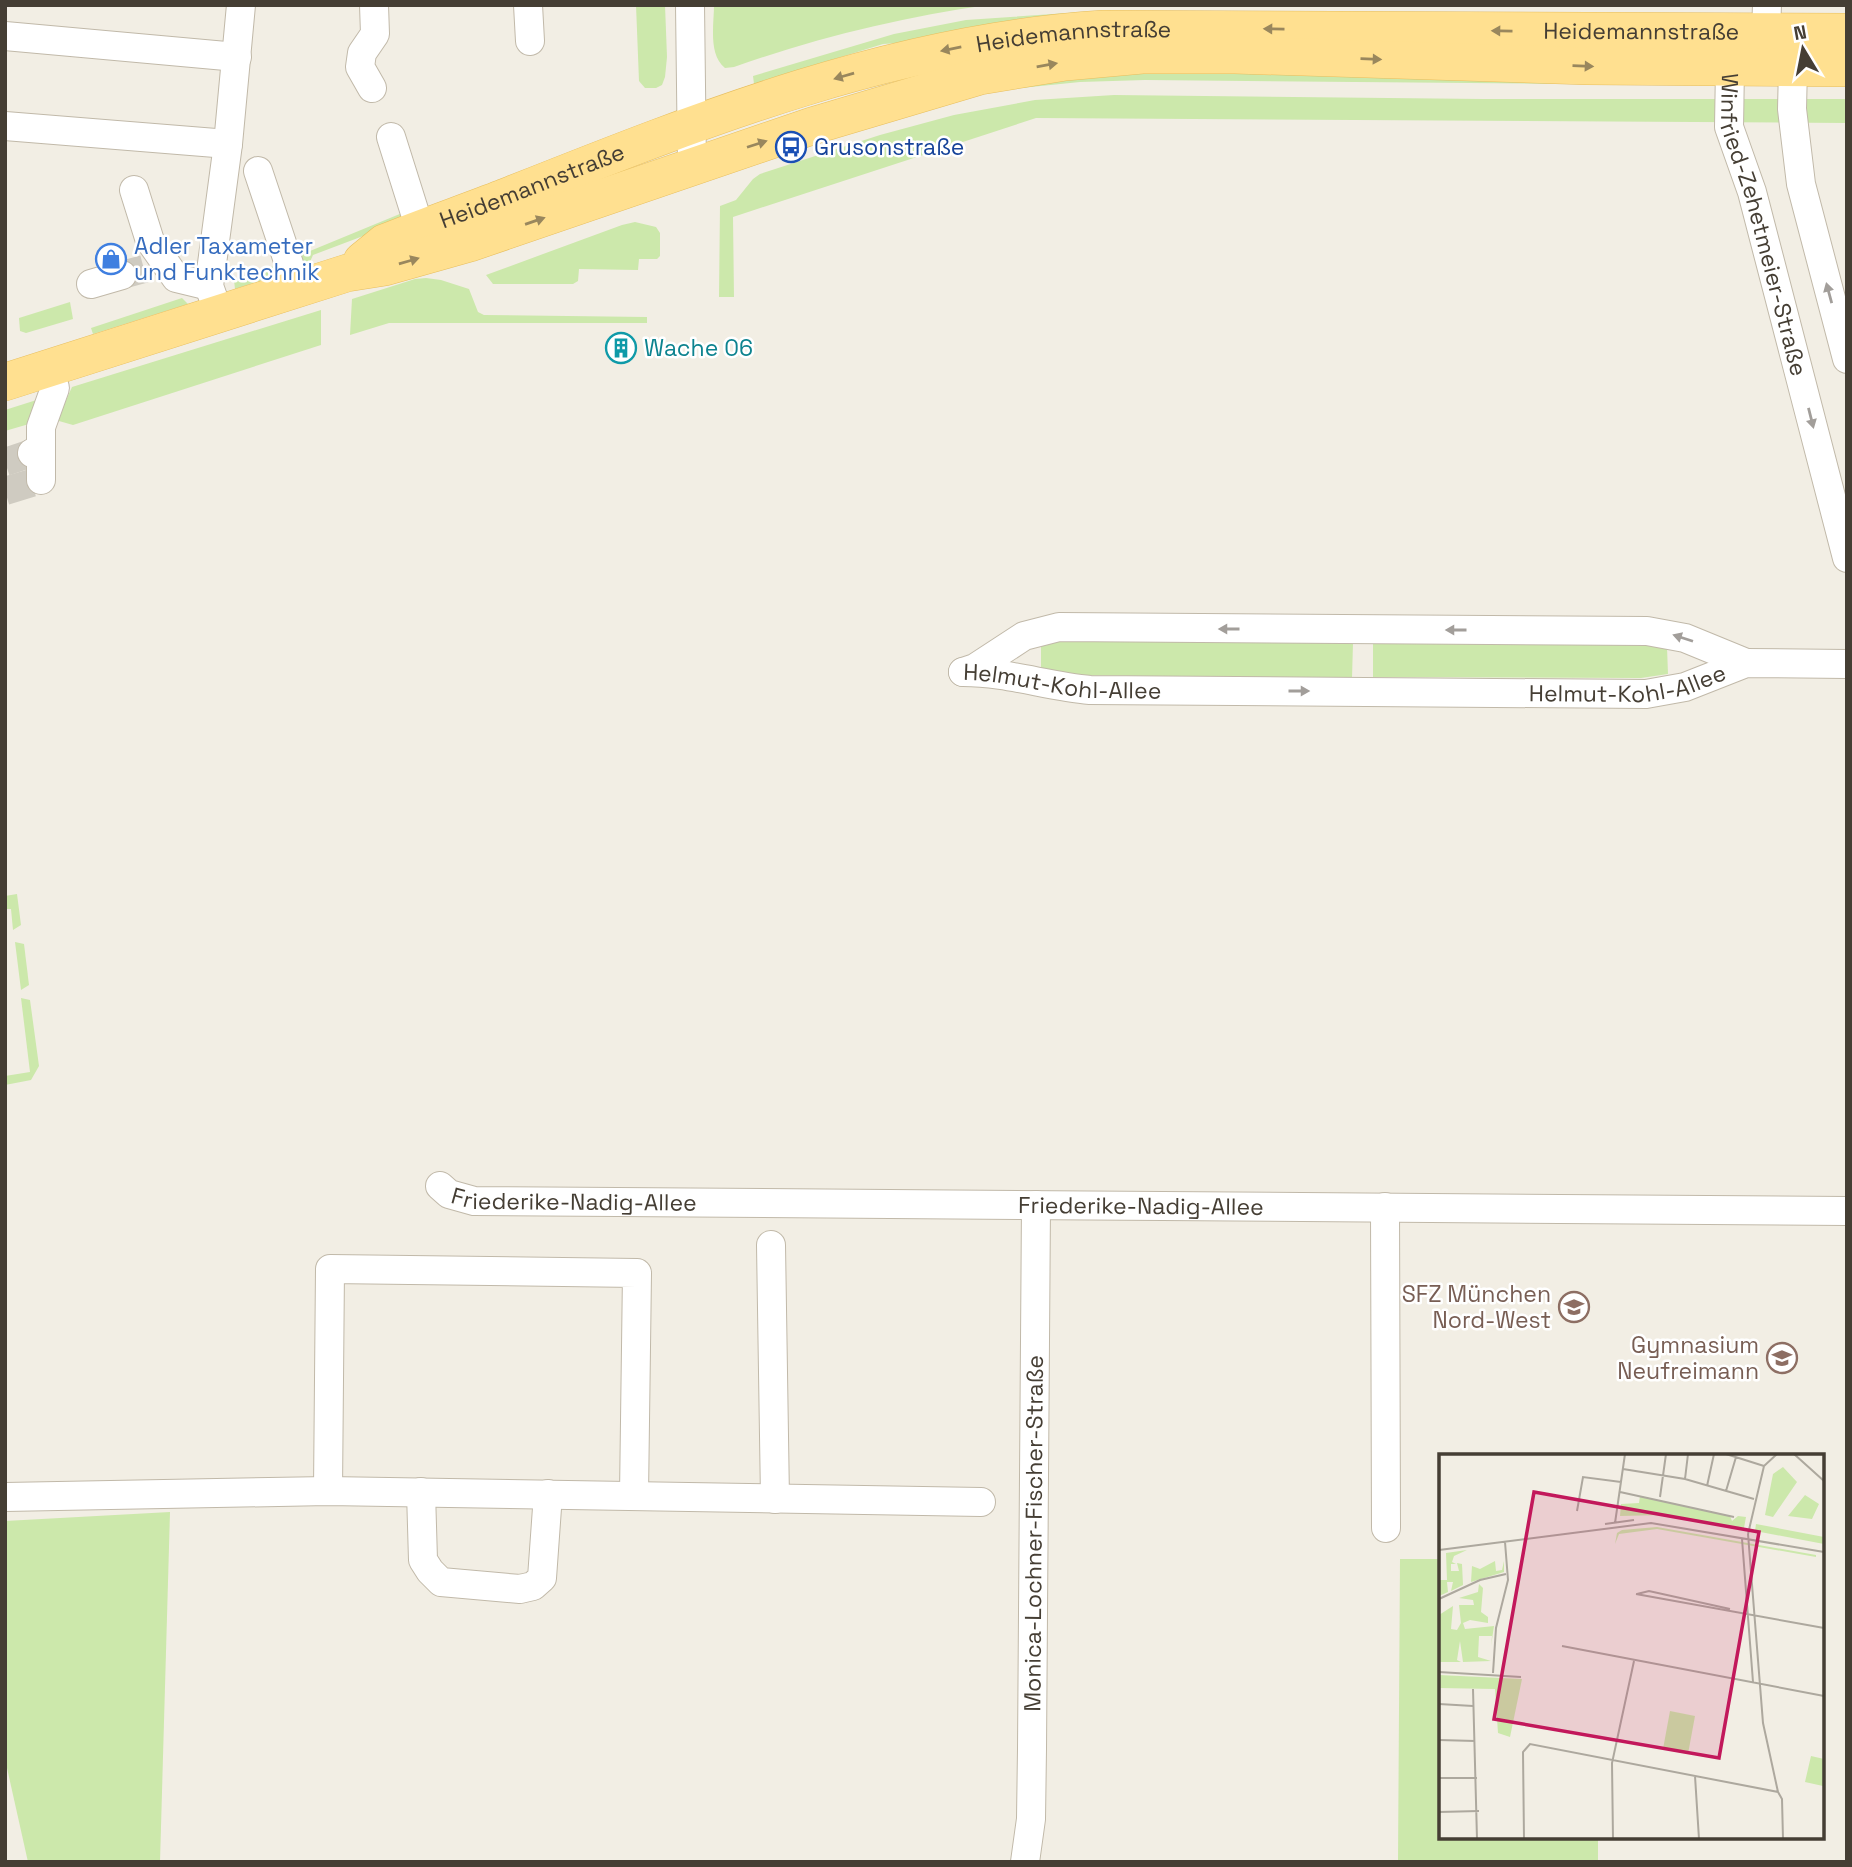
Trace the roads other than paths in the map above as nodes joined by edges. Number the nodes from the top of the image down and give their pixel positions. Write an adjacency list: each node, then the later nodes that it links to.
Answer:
1 (241, 5): 9 (street)
2 (374, 5): 13 (street)
3 (528, 5): 8 (street)
4 (690, 5): 14 (street)
5 (1766, 18): 6 (main road, Heidemannstraße); 10 (street, Winfried-Zehetmeier-Straße); 11 (street); 14 (main road, Heidemannstraße, one-way to 14)
6 (1847, 32)
7 (5, 36): 9 (street)
8 (530, 41)
9 (237, 57): 17 (street)
10 (1730, 67): 11 (main road, Heidemannstraße); 18 (main road, Heidemannstraße, one-way to 10); 31 (street, Winfried-Zehetmeier-Straße, one-way to 31)
11 (1793, 68): 12 (main road, Heidemannstraße); 27 (street, Winfried-Zehetmeier-Straße, one-way to 11)
12 (1847, 68)
13 (372, 88)
14 (693, 123): 18 (street); 21 (main road, Heidemannstraße)
15 (5, 126): 17 (street)
16 (391, 137): 21 (street)
17 (228, 144): 26 (street)
18 (692, 166): 23 (main road, Heidemannstraße, one-way to 18)
19 (258, 171): 25 (street)
20 (134, 190): 22 (street)
21 (420, 229): 23 (main road, Heidemannstraße)
22 (144, 269): 24 (street); 26 (street)
23 (347, 272): 25 (main road, Heidemannstraße)
24 (91, 284)
25 (297, 288): 26 (main road, Heidemannstraße)
26 (214, 300): 28 (main road, Heidemannstraße)
27 (1847, 359)
28 (50, 368): 29 (main road, Heidemannstraße); 30 (street)
29 (5, 382)
30 (38, 462)
31 (1847, 558)
32 (1746, 663): 32 (street, Helmut-Kohl-Allee, one-way to 32); 33 (street, Helmut-Kohl-Allee)
33 (1847, 664)
34 (440, 1186): 35 (street, Friederike-Nadig-Allee)
35 (1036, 1205): 36 (street, Friederike-Nadig-Allee); 47 (street, Monica-Lochner-Fischer-Straße)
36 (1385, 1208): 37 (street, Friederike-Nadig-Allee); 46 (street)
37 (1847, 1211)
38 (771, 1245): 44 (street)
39 (328, 1491): 40 (street); 42 (street); 43 (street)
40 (421, 1492): 41 (street); 41 (street)
41 (548, 1494): 42 (street)
42 (635, 1495): 44 (street)
43 (5, 1497)
44 (775, 1499): 45 (street)
45 (981, 1502)
46 (1386, 1528)
47 (1025, 1862)

